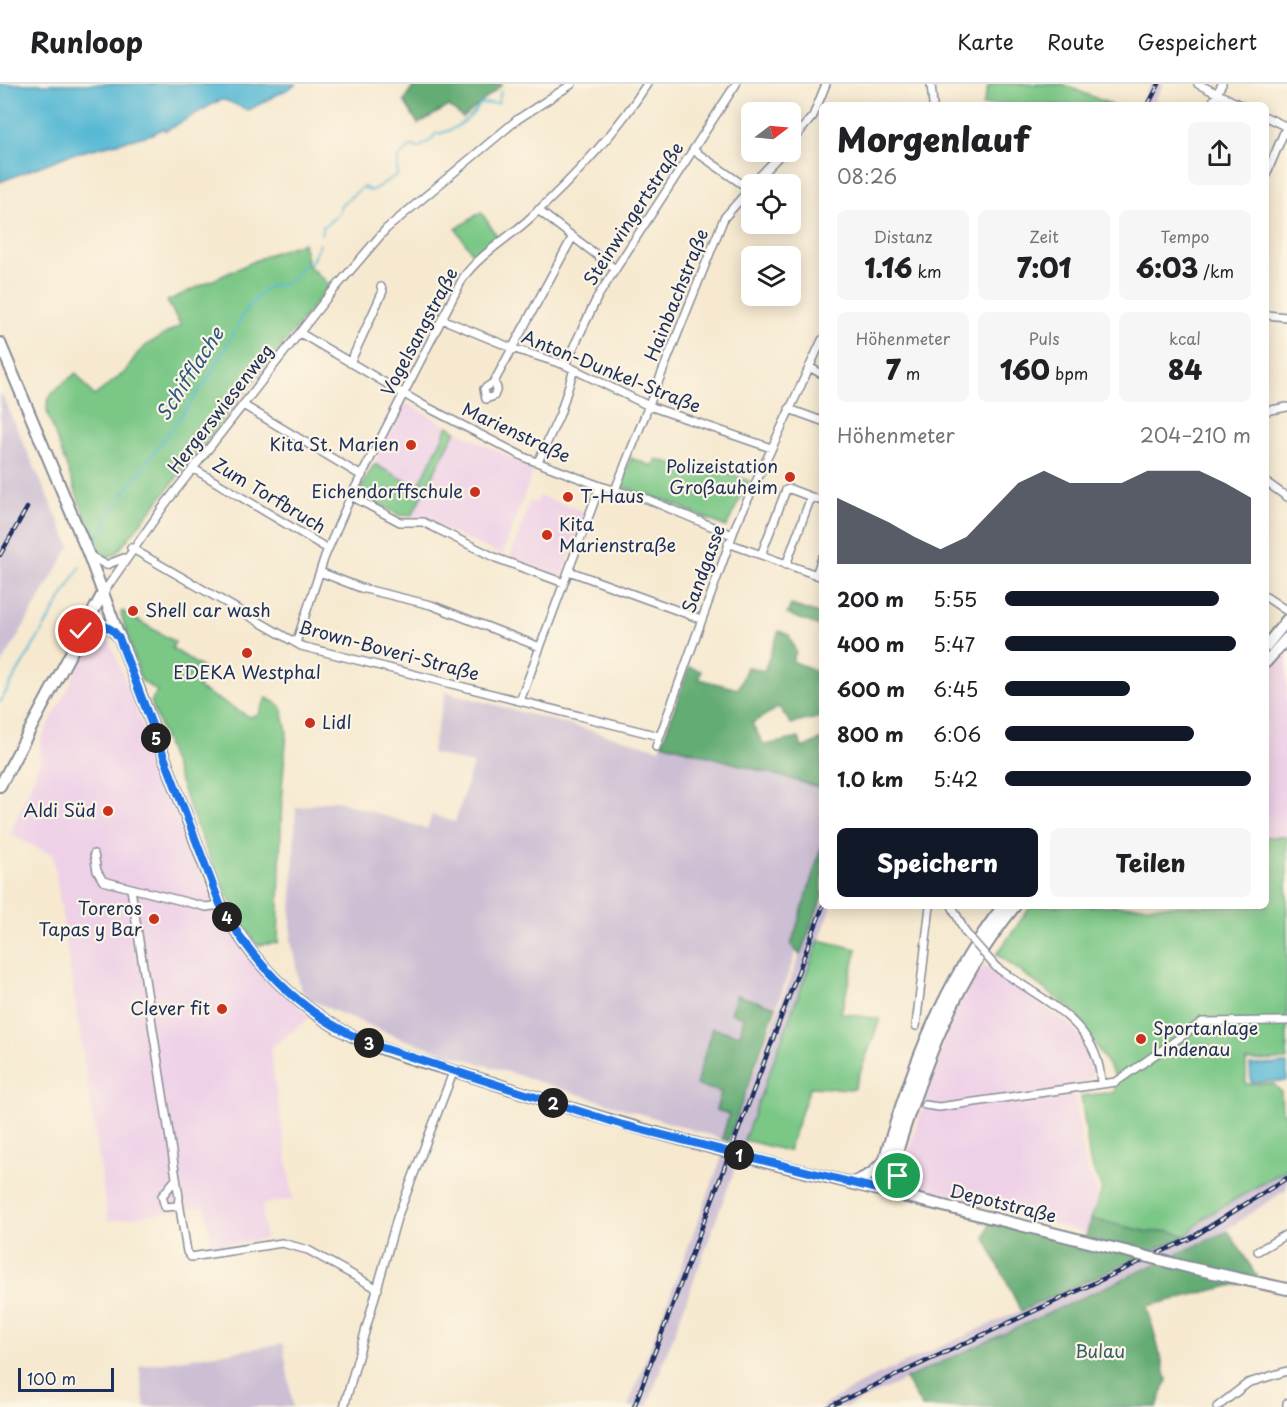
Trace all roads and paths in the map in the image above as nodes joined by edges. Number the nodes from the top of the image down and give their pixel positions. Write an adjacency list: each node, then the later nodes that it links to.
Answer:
1 (572, 84): 28 (street, Hergerswiesenweg)
2 (647, 84): 21 (street, Vogelsangstraße)
3 (736, 84): 15 (street, Steinwingertstraße)
4 (826, 84): 14 (street)
5 (931, 84): 9 (street)
6 (1198, 84): 8 (street)
7 (1222, 84): 8 (street)
8 (1217, 94): 10 (street); 11 (street)
9 (933, 102)
10 (1213, 102)
11 (1234, 102)
12 (1269, 118): 13 (street)
13 (1287, 126): 17 (street)
14 (801, 130)
15 (693, 150): 19 (street); 23 (street, Steinwingertstraße)
16 (774, 162): 18 (street, Hainbachstraße)
17 (1269, 168)
18 (762, 174)
19 (741, 180)
20 (741, 198): 40 (street, Hainbachstraße)
21 (538, 210): 22 (street); 27 (street, Vogelsangstraße)
22 (572, 238): 23 (street); 31 (street)
23 (615, 269): 33 (street, Steinwingertstraße)
24 (381, 287): 32 (street)
25 (1269, 315): 26 (street)
26 (1287, 317)
27 (442, 319): 31 (street, Anton-Dunkel-Straße); 38 (street, Vogelsangstraße)
28 (300, 333): 32 (street, Marienstraße); 39 (street, Hergerswiesenweg)
29 (0, 343): 60 (main road, Depotstraße)
30 (819, 346): 34 (street, Sandgasse)
31 (513, 348): 33 (street, Anton-Dunkel-Straße); 37 (street)
32 (350, 363): 38 (street, Marienstraße)
33 (565, 365): 35 (street, Anton-Dunkel-Straße)
34 (809, 367): 36 (street); 42 (street, Sandgasse)
35 (574, 369): 40 (street, Anton-Dunkel-Straße); 46 (street)
36 (819, 372)
37 (494, 382)
38 (404, 394): 46 (street, Marienstraße); 48 (street, Vogelsangstraße)
39 (243, 405): 47 (street, Hergerswiesenweg); 48 (street)
40 (649, 406): 45 (street, Anton-Dunkel-Straße); 51 (street, Hainbachstraße)
41 (1287, 406): 43 (street)
42 (789, 409): 44 (street); 45 (street, Sandgasse)
43 (1269, 410)
44 (819, 421)
45 (771, 448): 56 (street, Sandgasse)
46 (538, 462): 50 (street, Marienstraße)
47 (194, 469): 58 (street, Hergerswiesenweg); 59 (street, Zum Torfbruch)
48 (362, 476): 52 (street, Vogelsangstraße)
49 (1269, 484): 54 (street)
50 (600, 486): 51 (street, Marienstraße); 64 (street)
51 (615, 490): 56 (street, Marienstraße)
52 (351, 496): 59 (street, Vogelsangstraße); 67 (street)
53 (812, 497): 55 (street); 61 (street); 63 (street)
54 (1287, 497)
55 (819, 500)
56 (732, 535): 57 (street, Sandgasse)
57 (729, 543): 61 (street); 71 (street, Sandgasse)
58 (131, 548): 62 (street, Hergerswiesenweg); 77 (street, Brown-Boveri-Straße)
59 (328, 549): 65 (street, Vogelsangstraße)
60 (88, 553): 62 (street); 68 (main road, Depotstraße)
61 (760, 555): 63 (street)
62 (126, 556): 68 (street, Hergerswiesenweg)
63 (786, 565): 66 (street)
64 (569, 571): 67 (street); 71 (street)
65 (320, 572): 77 (street, Vogelsangstraße); 78 (street)
66 (819, 576)
67 (564, 583): 78 (street)
68 (103, 593): 73 (main road); 74 (main road, Depotstraße)
69 (1269, 599): 70 (street)
70 (1287, 611)
71 (701, 619): 81 (street, Sandgasse)
72 (1287, 620): 76 (main road)
73 (81, 631): 74 (main road); 83 (main road)
74 (119, 638): 86 (main road, Depotstraße)
75 (1287, 638): 79 (main road)
76 (1269, 642)
77 (296, 644): 80 (street, Brown-Boveri-Straße)
78 (540, 647): 80 (street)
79 (1269, 659)
80 (520, 701): 81 (street, Brown-Boveri-Straße)
81 (659, 736): 82 (street, Sandgasse)
82 (656, 747)
83 (0, 786)
84 (94, 854): 85 (street)
85 (131, 889): 86 (street); 97 (street)
86 (220, 904): 93 (main road, Depotstraße)
87 (930, 909): 92 (street)
88 (954, 909): 94 (street, bridge)
89 (1001, 909): 96 (main road)
90 (1013, 909): 96 (main road)
91 (1287, 1021): 94 (street)
92 (916, 1026)
93 (454, 1070): 98 (main road, Depotstraße, bridge); 104 (street)
94 (1101, 1084): 95 (street)
95 (925, 1104)
96 (889, 1162): 98 (main road); 99 (main road); 100 (main road)
97 (176, 1179): 101 (street); 101 (street)
98 (853, 1183): 99 (main road, Depotstraße)
99 (880, 1190): 100 (main road, Depotstraße)
100 (916, 1199): 105 (main road, Depotstraße, bridge)
101 (179, 1202): 104 (street)
102 (1287, 1234): 103 (street)
103 (1258, 1251)
104 (378, 1289): 107 (street)
105 (1287, 1289)
106 (1287, 1371): 108 (street)
107 (344, 1407)
108 (1218, 1407)

